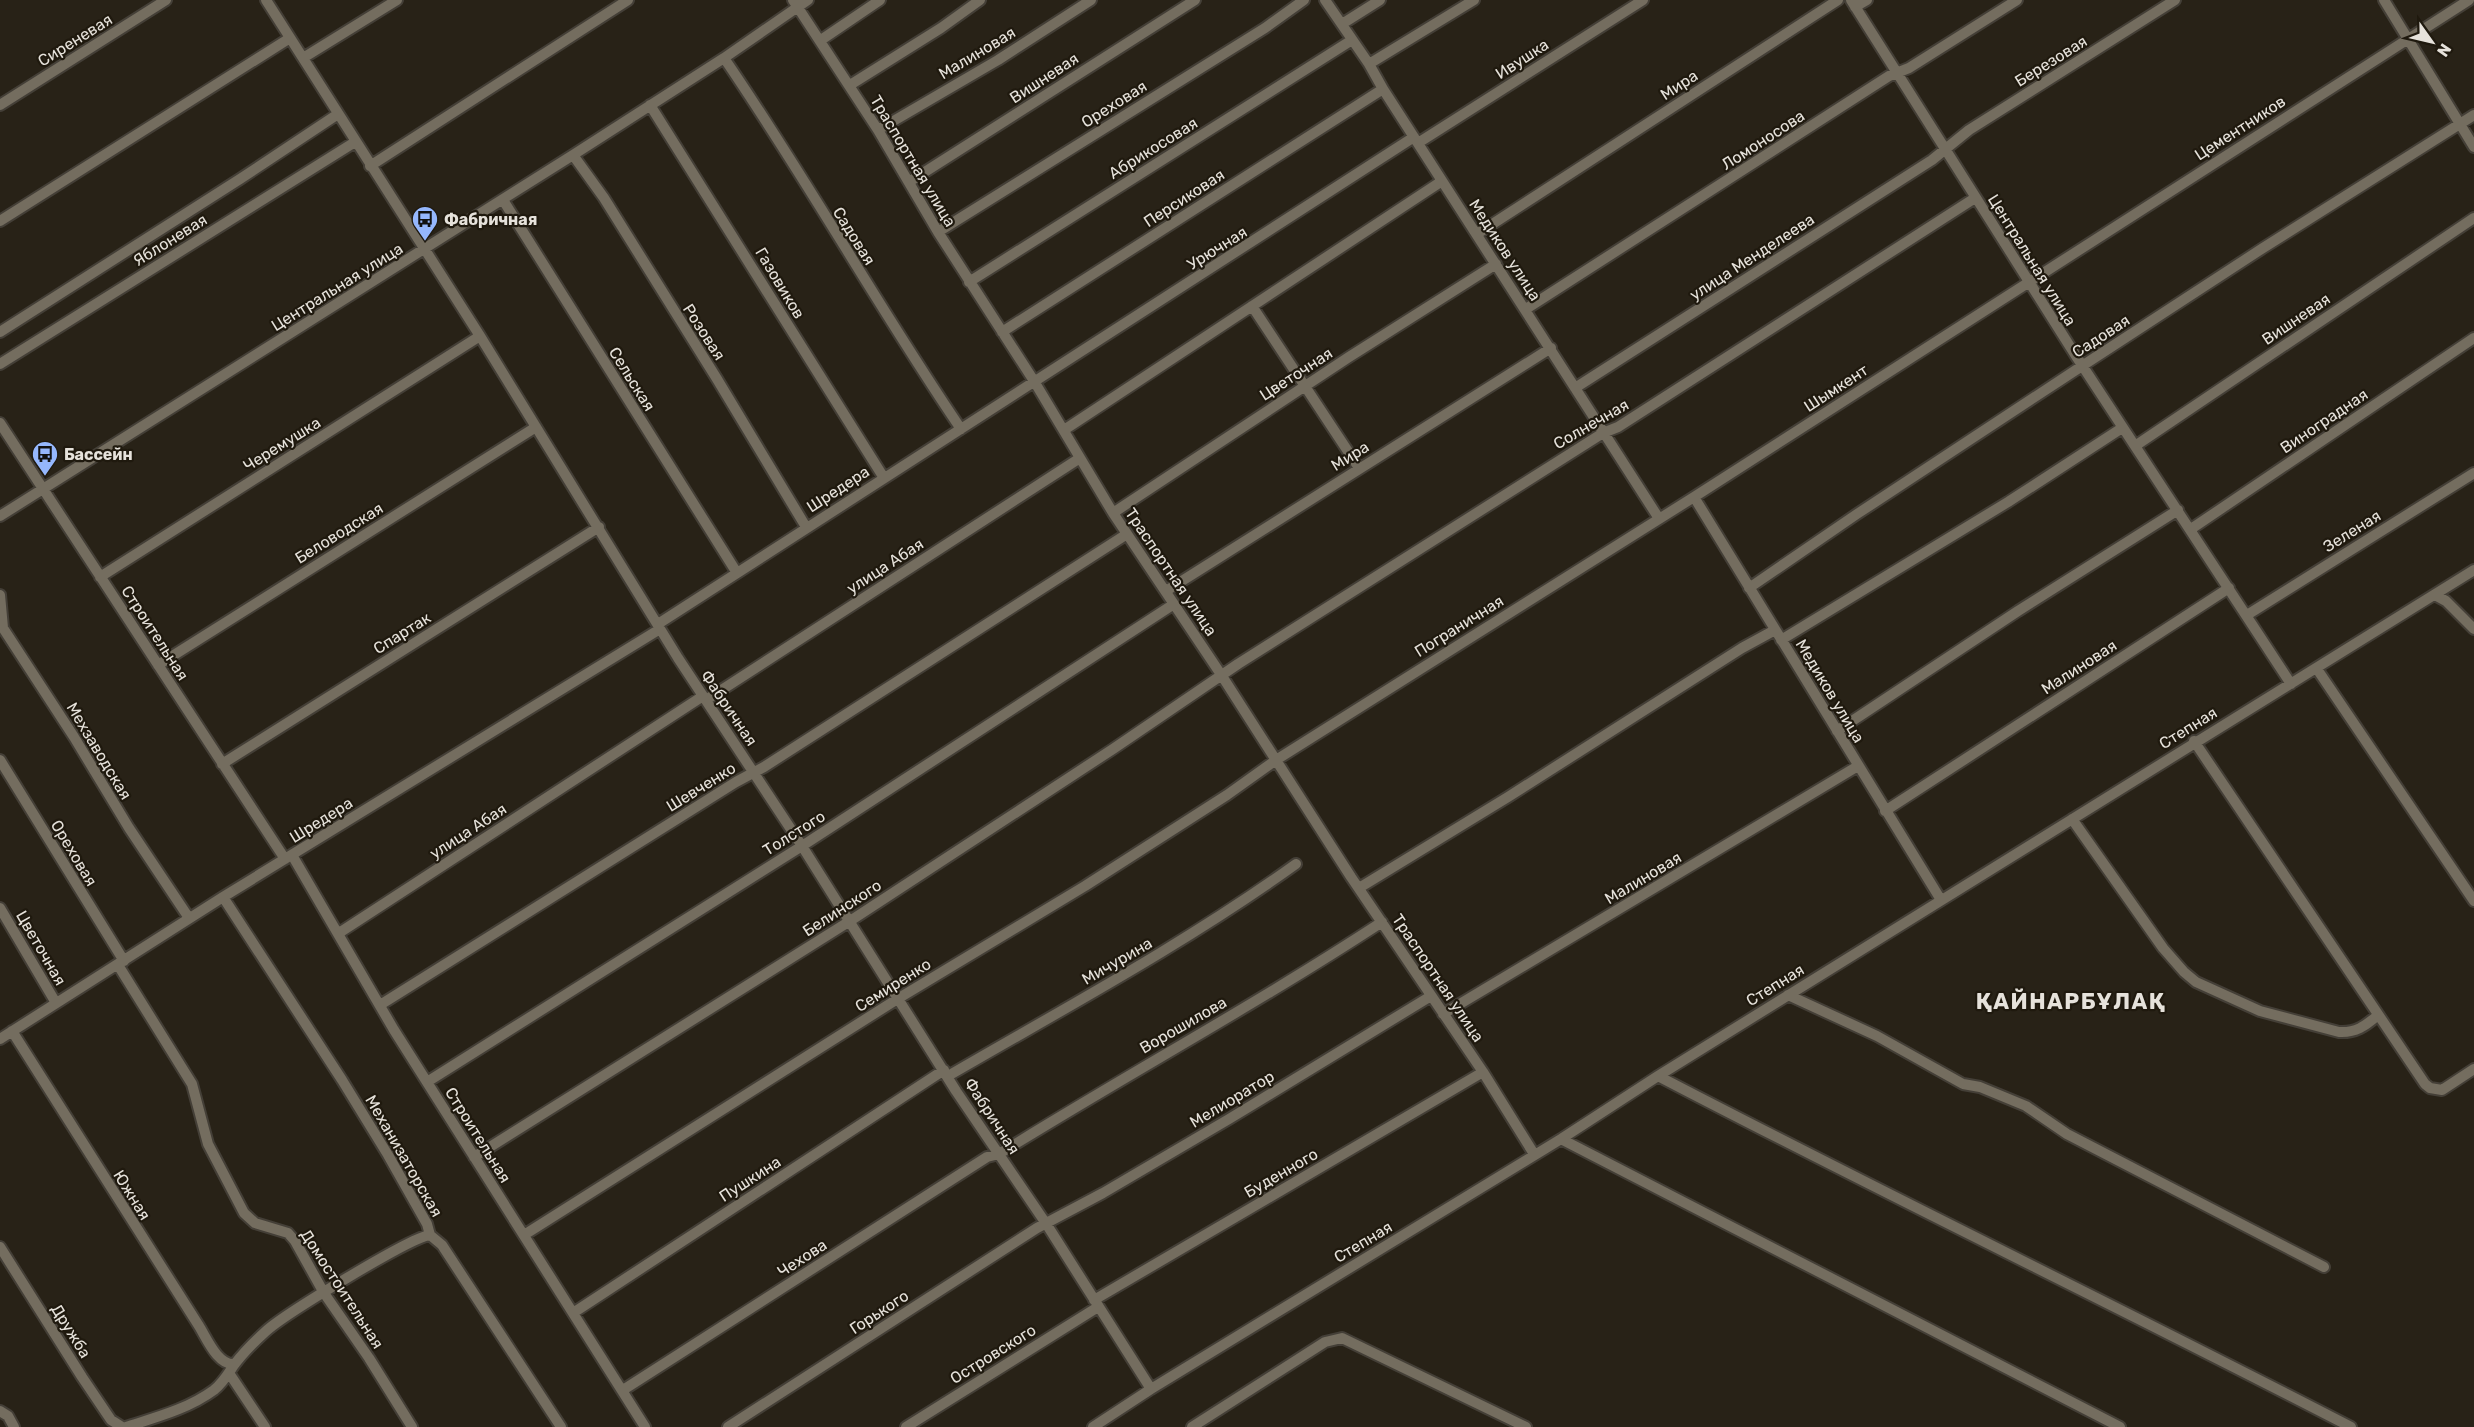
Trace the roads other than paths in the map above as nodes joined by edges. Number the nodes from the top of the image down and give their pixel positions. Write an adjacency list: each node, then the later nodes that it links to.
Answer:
1 (166, 0): 34 (street, Сиреневая)
2 (266, 0): 24 (street, Фабричная)
3 (397, 0): 28 (street)
4 (628, 0): 45 (street)
5 (808, 0): 21 (street, Центральная улица)
6 (880, 0): 26 (street)
7 (980, 0): 32 (street)
8 (1091, 0): 39 (street, Малиновая)
9 (1195, 0): 47 (street, Вишневая)
10 (1304, 0): 52 (street, Ореховая)
11 (1325, 0): 23 (street, Медиков улица)
12 (1380, 0): 23 (street)
13 (1474, 0): 30 (street)
14 (1643, 0): 40 (street, Ивушка)
15 (1838, 0): 53 (street, Мира)
16 (1867, 0): 22 (street)
17 (2017, 0): 31 (street, Ломоносова)
18 (2175, 0): 43 (street, Березовая)
19 (2384, 0): 25 (street)
20 (2469, 0): 25 (street, Цементников)
21 (796, 3): 26 (street, Траспортная улица); 29 (street, Центральная улица)
22 (1853, 4): 31 (street, Центральная улица)
23 (1342, 24): 27 (street, Медиков улица)
24 (290, 38): 28 (street, Фабричная); 51 (street)
25 (2408, 39): 38 (street); 57 (street, Цементников)
26 (821, 40): 32 (street, Траспортная улица)
27 (1353, 40): 30 (street, Медиков улица); 56 (street, Абрикосовая)
28 (303, 58): 36 (street, Фабричная)
29 (724, 58): 35 (street, Центральная улица); 73 (street, Садовая)
30 (1369, 64): 33 (street, Медиков улица)
31 (1899, 73): 43 (street, Центральная улица); 59 (street, Ломоносова)
32 (850, 86): 39 (street, Траспортная улица)
33 (1383, 89): 40 (street, Медиков улица); 61 (street, Персиковая)
34 (0, 105)
35 (650, 105): 44 (street, Центральная улица); 80 (street, Газовиков)
36 (338, 114): 41 (street, Фабричная); 60 (street)
37 (2474, 115): 38 (street, Садовая)
38 (2460, 124): 42 (street); 66 (street, Садовая)
39 (878, 130): 47 (street, Траспортная улица)
40 (1416, 140): 46 (street, Медиков улица); 67 (street, Урючная)
41 (355, 142): 45 (street, Фабричная); 65 (street, Яблоневая)
42 (2474, 147)
43 (1944, 149): 48 (street, Центральная улица); 69 (street, улица Менделеева)
44 (573, 155): 49 (street, Центральная улица); 88 (street, Розовая)
45 (370, 166): 54 (street, Фабричная)
46 (1442, 181): 53 (street, Медиков улица); 58 (street)
47 (909, 182): 52 (street, Траспортная улица)
48 (1975, 198): 57 (street, Центральная улица); 75 (street, Солнечная)
49 (503, 200): 54 (street, Центральная улица); 92 (street, Сельская)
50 (2474, 218): 76 (street, Вишневая)
51 (0, 221)
52 (938, 232): 56 (street, Траспортная улица)
53 (1477, 234): 55 (street, Медиков улица)
54 (424, 249): 62 (street, Фабричная); 81 (street, Центральная улица)
55 (1496, 264): 59 (street, Медиков улица); 68 (street, Цветочная)
56 (969, 282): 61 (street, Траспортная улица)
57 (2028, 282): 66 (street, Центральная улица); 82 (street, Шымкент)
58 (1252, 306): 68 (street); 74 (street)
59 (1526, 309): 64 (street, Медиков улица)
60 (0, 332)
61 (1002, 332): 67 (street, Траспортная улица)
62 (480, 336): 71 (street, Фабричная); 93 (street, Черемушка)
63 (2474, 338): 89 (street, Виноградная)
64 (1551, 348): 69 (street, Медиков улица); 78 (street, Мира)
65 (0, 364)
66 (2082, 366): 72 (street, Центральная улица); 94 (street, Садовая)
67 (1034, 381): 73 (street, Шредера); 74 (street, Траспортная улица)
68 (1305, 386): 78 (street); 84 (street, Цветочная)
69 (1575, 388): 75 (street, Медиков улица)
70 (0, 423): 81 (street, Строительная)
71 (536, 427): 87 (street, Фабричная); 104 (street, Беловодская)
72 (2122, 428): 76 (street, Центральная улица); 103 (street)
73 (961, 429): 80 (street, Шредера)
74 (1064, 430): 77 (street, Траспортная улица)
75 (1603, 433): 86 (street, Медиков улица); 106 (street, Солнечная)
76 (2136, 446): 83 (street, Центральная улица)
77 (1080, 458): 84 (street, Траспортная улица); 108 (street, улица Абая)
78 (1359, 468): 96 (street, Мира)
79 (2474, 473): 100 (street, Зеленая)
80 (884, 478): 88 (street, Шредера)
81 (43, 490): 85 (street, Центральная улица); 93 (street, Строительная)
82 (1694, 497): 86 (street, Шымкент); 94 (street, Медиков улица)
83 (2178, 510): 89 (street, Центральная улица); 109 (street)
84 (1113, 513): 90 (street, Траспортная улица)
85 (0, 516)
86 (1658, 517): 112 (street, Пограничная)
87 (599, 527): 101 (street, Фабричная); 113 (street, Спартак)
88 (806, 527): 92 (street, Шредера)
89 (2191, 529): 95 (street, Центральная улица)
90 (1127, 534): 96 (street, Траспортная улица); 115 (street, Шевченко)
91 (2474, 570): 98 (street, Степная)
92 (737, 573): 101 (street, Шредера)
93 (100, 577): 104 (street, Строительная)
94 (1749, 588): 103 (street, Медиков улица)
95 (2229, 588): 100 (street, Центральная улица); 116 (street, Малиновая)
96 (1166, 591): 99 (street, Траспортная улица)
97 (0, 595): 126 (street, Мехзаводская)
98 (2435, 595): 102 (street); 105 (street, Степная)
99 (1174, 604): 106 (street, Траспортная улица); 118 (street, Толстого)
100 (2247, 615): 107 (street, Центральная улица)
101 (659, 626): 108 (street, Фабричная); 119 (street, Шредера)
102 (2474, 629)
103 (1778, 635): 109 (street, Медиков улица); 121 (street)
104 (158, 665): 113 (street, Строительная)
105 (2317, 669): 107 (street, Степная); 124 (street)
106 (1222, 676): 112 (street, Траспортная улица); 127 (street, Белинского)
107 (2291, 684): 110 (street, Степная)
108 (705, 698): 115 (street, Фабричная); 129 (street, улица Абая)
109 (1837, 732): 114 (street, Медиков улица)
110 (2194, 741): 117 (street, Степная); 137 (street)
111 (0, 760): 130 (street, Ореховая)
112 (1276, 760): 121 (street, Траспортная улица); 133 (street, Семиренко)
113 (222, 764): 119 (street, Строительная)
114 (1858, 766): 116 (street, Медиков улица); 136 (street, Малиновая)
115 (754, 772): 118 (street, Фабричная); 135 (street, Шевченко)
116 (1885, 811): 123 (street, Медиков улица)
117 (2072, 819): 123 (street, Степная); 137 (street)
118 (802, 846): 127 (street, Фабричная); 144 (street, Толстого)
119 (289, 857): 122 (street, Шредера); 129 (street, Строительная)
120 (1296, 864): 142 (street, Мичурина)
121 (1359, 888): 128 (street, Траспортная улица)
122 (223, 897): 126 (street, Шредера); 150 (street, Механизаторская)
123 (1941, 900): 131 (street, Степная)
124 (2474, 901)
125 (0, 908): 134 (street, Цветочная)
126 (189, 918): 130 (street, Шредера)
127 (850, 921): 133 (street, Фабричная); 148 (street, Белинского)
128 (1382, 922): 132 (street, Траспортная улица); 146 (street, Ворошилова)
129 (339, 933): 135 (street, Строительная)
130 (121, 963): 134 (street, Шредера); 154 (street, Домостоительная)
131 (1788, 995): 143 (street, Степная); 153 (street)
132 (1431, 996): 136 (street, Траспортная улица); 149 (street, Мелиоратор)
133 (899, 998): 142 (street, Фабричная); 151 (street, Семиренко)
134 (56, 1004): 138 (street, Шредера)
135 (380, 1005): 144 (street, Строительная)
136 (1443, 1014): 141 (street, Траспортная улица)
137 (2377, 1016): 140 (street)
138 (12, 1031): 139 (street, Шредера); 157 (street, Южная)
139 (0, 1039)
140 (2474, 1069)
141 (1483, 1072): 147 (street, Траспортная улица); 155 (street, Буденного)
142 (946, 1073): 146 (street, Фабричная); 156 (street, Пушкина)
143 (1658, 1076): 145 (street, Степная); 174 (street)
144 (427, 1082): 148 (street, Строительная)
145 (1561, 1139): 147 (street, Степная); 173 (street)
146 (999, 1154): 149 (street, Фабричная); 159 (street, Чехова)
147 (1534, 1154): 158 (street, Степная)
148 (474, 1157): 151 (street, Строительная)
149 (1047, 1225): 155 (street, Фабричная); 168 (street, Горького)
150 (430, 1235): 154 (street); 166 (street, Механизаторская)
151 (524, 1235): 156 (street, Строительная)
152 (0, 1248): 162 (street, Дружба)
153 (2324, 1267)
154 (324, 1293): 157 (street); 165 (street, Домостоительная)
155 (1096, 1304): 158 (street, Фабричная); 169 (street, Островского)
156 (573, 1313): 159 (street, Строительная)
157 (232, 1369): 163 (street); 164 (street, Южная)
158 (1151, 1389): 170 (street, Степная)
159 (623, 1390): 167 (street, Строительная)
160 (0, 1411): 161 (street)
161 (14, 1427)
162 (122, 1427)
163 (126, 1427)
164 (265, 1427)
165 (412, 1427)
166 (561, 1427)
167 (645, 1427)
168 (728, 1427)
169 (906, 1427)
170 (1093, 1427)
171 (1192, 1427): 172 (street)
172 (1526, 1427)
173 (2120, 1427)
174 (2351, 1427)

